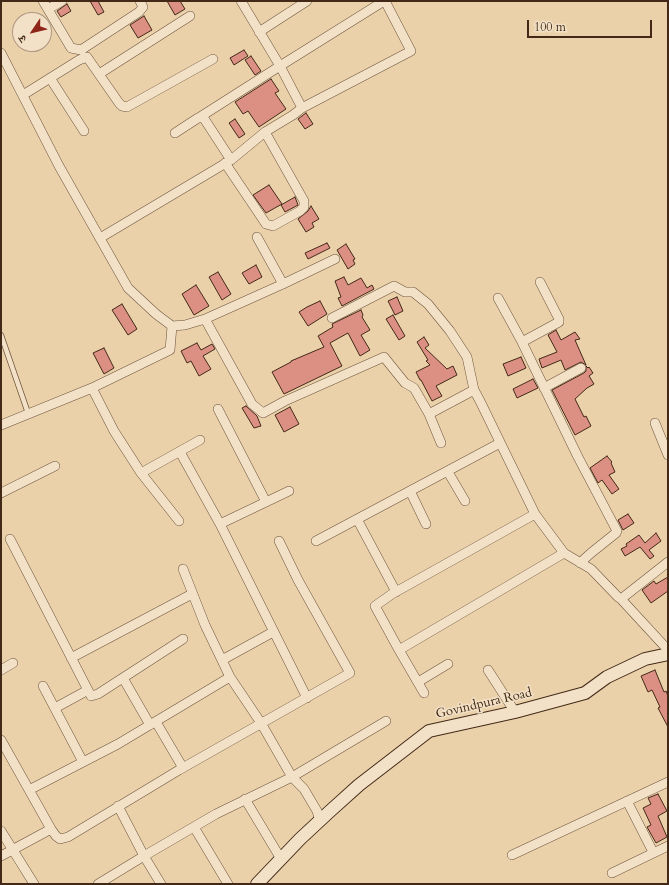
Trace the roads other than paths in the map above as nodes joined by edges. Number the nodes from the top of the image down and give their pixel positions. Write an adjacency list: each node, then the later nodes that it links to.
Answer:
1 (62, 1): 6 (street)
2 (140, 1): 6 (street)
3 (241, 1): 8 (street)
4 (307, 1): 8 (street)
5 (384, 1): 11 (street); 15 (street)
6 (46, 5)
7 (190, 16): 12 (street)
8 (259, 32): 11 (street)
9 (1, 53): 14 (street)
10 (213, 59): 12 (street)
11 (280, 66): 15 (street); 16 (street)
12 (100, 74): 13 (street)
13 (50, 78): 14 (street); 17 (street)
14 (23, 95): 22 (street)
15 (302, 108): 18 (street)
16 (200, 117): 19 (street); 20 (street)
17 (84, 132)
18 (265, 132): 20 (street); 20 (street)
19 (175, 133)
20 (228, 161): 22 (street)
21 (257, 237): 25 (street)
22 (100, 238): 29 (street)
23 (335, 258): 25 (street)
24 (540, 282): 31 (street)
25 (283, 284): 28 (street)
26 (498, 298): 31 (street)
27 (332, 318): 35 (street)
28 (205, 319): 29 (street); 38 (street)
29 (172, 326): 33 (street)
30 (1, 335): 37 (lane)
31 (522, 342): 34 (street)
32 (581, 368): 34 (street)
33 (92, 388): 37 (street); 48 (street)
34 (544, 388): 64 (street)
35 (474, 390): 38 (street); 43 (street)
36 (218, 409): 53 (street)
37 (28, 413): 40 (street)
38 (429, 414): 42 (street)
39 (655, 423): 45 (street)
40 (1, 425)
41 (200, 440): 44 (street)
42 (441, 443)
43 (500, 443): 47 (street); 54 (street)
44 (180, 452): 48 (street); 57 (street)
45 (668, 455)
46 (55, 466): 51 (street)
47 (448, 472): 49 (street); 52 (street)
48 (141, 473): 56 (street)
49 (410, 491): 55 (street); 58 (street)
50 (289, 492): 53 (street)
51 (1, 493)
52 (465, 501)
53 (266, 502): 57 (street)
54 (535, 514): 62 (street); 66 (street)
55 (357, 519): 61 (street); 66 (street)
56 (179, 521)
57 (220, 524): 69 (street)
58 (426, 524)
59 (10, 539): 74 (street)
60 (279, 541): 86 (street)
61 (316, 541)
62 (564, 554): 64 (street); 71 (street)
63 (668, 562): 68 (street)
64 (580, 563): 68 (street)
65 (183, 569): 67 (street)
66 (396, 592): 71 (street)
67 (192, 594): 74 (street); 75 (street)
68 (621, 599): 72 (street)
69 (273, 632): 75 (street); 86 (street)
70 (183, 639): 80 (street)
71 (399, 650): 82 (street)
72 (668, 650)
73 (668, 654): 88 (street, Govindpura Road)
74 (71, 658): 84 (street)
75 (222, 660): 81 (street)
76 (13, 663): 78 (street)
77 (448, 664): 82 (street)
78 (1, 670)
79 (488, 670): 88 (street)
80 (123, 678): 84 (street); 91 (street)
81 (230, 678): 90 (street); 91 (street)
82 (418, 682): 85 (street)
83 (43, 686): 87 (street)
84 (88, 690): 87 (street)
85 (424, 693)
86 (306, 698): 90 (street)
87 (55, 708): 93 (street)
88 (515, 712): 101 (street, Govindpura Road)
89 (386, 721): 95 (street)
90 (261, 723): 94 (street); 95 (street)
91 (153, 724): 93 (street); 94 (street)
92 (1, 740): 97 (street)
93 (83, 762): 97 (street)
94 (183, 768): 100 (street)
95 (292, 777): 98 (street); 101 (street)
96 (668, 782): 99 (street)
97 (29, 790): 103 (street)
98 (245, 799): 102 (street); 111 (street)
99 (627, 801): 107 (street); 108 (street)
100 (118, 806): 103 (street); 110 (street)
101 (320, 821): 111 (street, Govindpura Road)
102 (194, 827): 110 (street); 116 (street)
103 (51, 829): 105 (street)
104 (1, 831): 105 (street)
105 (13, 849): 109 (street); 113 (street)
106 (667, 849): 107 (street)
107 (653, 852): 112 (street)
108 (512, 855)
109 (1, 856)
110 (144, 856): 114 (street); 115 (street)
111 (281, 859): 117 (street, Govindpura Road)
112 (612, 873)
113 (34, 884)
114 (98, 884)
115 (161, 884)
116 (228, 884)
117 (257, 884)

